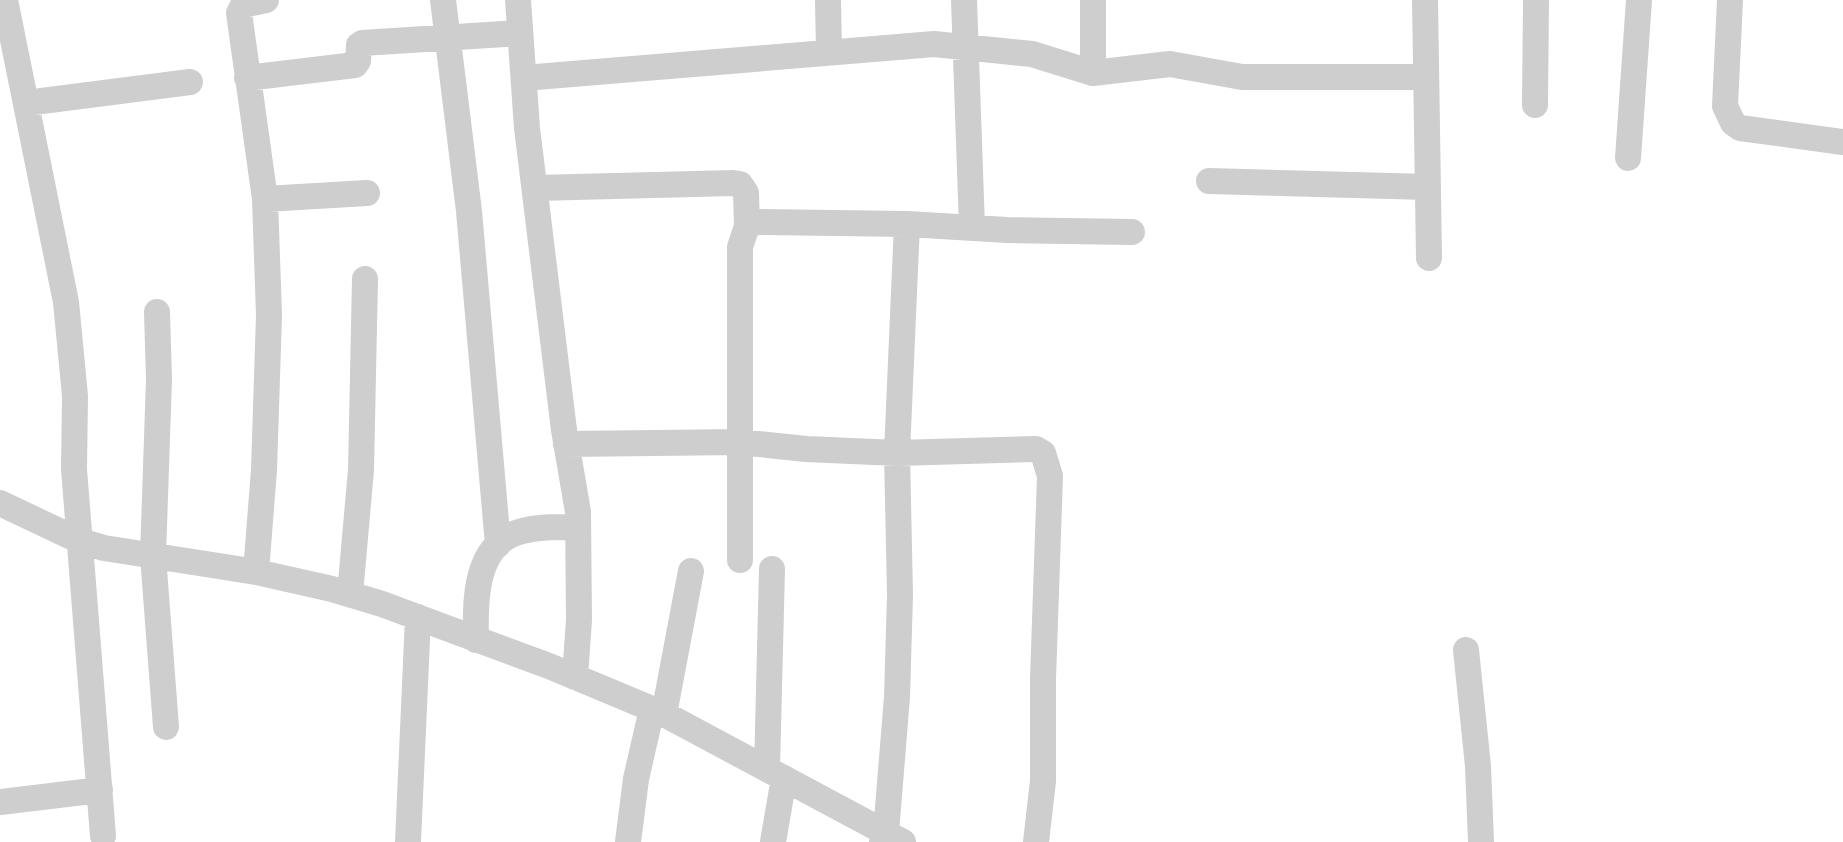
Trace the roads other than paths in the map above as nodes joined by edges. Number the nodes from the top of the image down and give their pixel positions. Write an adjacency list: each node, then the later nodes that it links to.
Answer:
1 (266, 0): 18 (street)
2 (443, 0): 13 (street)
3 (518, 0): 12 (street)
4 (828, 0): 15 (street)
5 (964, 0): 14 (street)
6 (1093, 0): 16 (street)
7 (1425, 0): 17 (street)
8 (1536, 0): 22 (street)
9 (1639, 0): 24 (street)
10 (1730, 0): 23 (street)
11 (5, 10): 21 (street)
12 (520, 33): 13 (street); 19 (street)
13 (447, 38): 18 (street); 43 (street)
14 (966, 49): 15 (street); 16 (street); 32 (street)
15 (829, 51): 19 (street)
16 (1093, 73): 17 (street)
17 (1426, 77): 26 (street)
18 (247, 78): 29 (street)
19 (524, 78): 27 (street)
20 (190, 82): 21 (street)
21 (26, 103): 42 (street)
22 (1535, 105)
23 (1843, 142)
24 (1628, 158)
25 (1209, 181): 26 (street)
26 (1428, 187): 34 (street)
27 (536, 188): 31 (street); 38 (street)
28 (367, 193): 29 (street)
29 (265, 199): 48 (street)
30 (907, 224): 31 (street); 32 (street); 39 (street)
31 (747, 226): 37 (street)
32 (972, 227): 33 (street)
33 (1132, 232)
34 (1429, 258)
35 (365, 279): 49 (street)
36 (157, 312): 44 (street)
37 (740, 442): 38 (street); 39 (street); 45 (street)
38 (566, 444): 41 (street)
39 (897, 453): 60 (street); 64 (street)
40 (0, 503): 42 (street)
41 (578, 527): 43 (street); 53 (street)
42 (80, 541): 44 (street); 57 (street)
43 (498, 545): 51 (street)
44 (153, 556): 48 (street); 55 (street)
45 (740, 560)
46 (772, 569): 56 (street)
47 (691, 571): 54 (street)
48 (256, 572): 49 (street)
49 (350, 594): 50 (street)
50 (418, 617): 51 (street); 61 (street)
51 (476, 640): 53 (street)
52 (1466, 650): 65 (street)
53 (575, 677): 54 (street)
54 (658, 712): 56 (street); 62 (street)
55 (166, 727)
56 (776, 774): 60 (street); 63 (street)
57 (100, 790): 58 (street); 59 (street)
58 (0, 802)
59 (103, 836)
60 (891, 839)
61 (408, 842)
62 (628, 842)
63 (773, 842)
64 (1036, 842)
65 (1481, 842)

